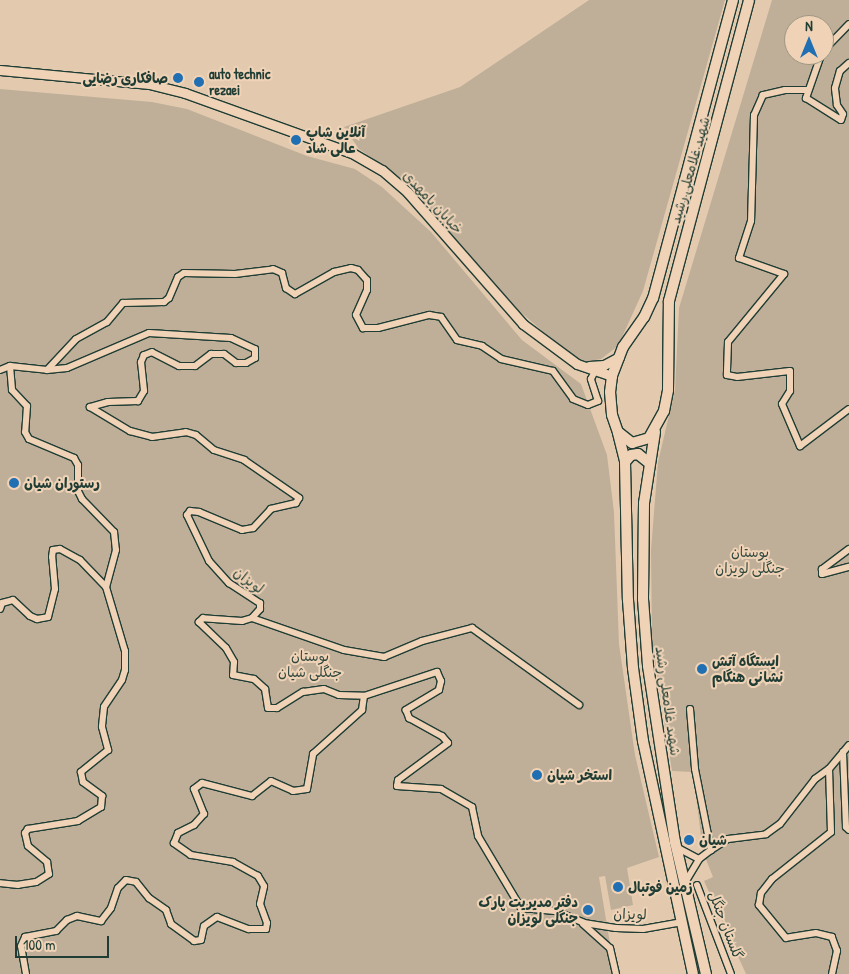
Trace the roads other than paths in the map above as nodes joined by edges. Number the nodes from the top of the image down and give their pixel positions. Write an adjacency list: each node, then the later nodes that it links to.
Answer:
1 (733, 0): 9 (main road, شهید غلامعلی رشید)
2 (750, 0): 17 (main road, شهید غلامعلی رشید)
3 (849, 24): 4 (street)
4 (834, 40)
5 (849, 63): 8 (street)
6 (819, 65): 8 (street)
7 (0, 70): 10 (main road, خیابان یامهدی)
8 (807, 90): 16 (street)
9 (619, 357): 10 (main road); 15 (main road, شهید غلامعلی رشید)
10 (577, 364): 14 (main road, خیابان یامهدی)
11 (10, 366): 12 (street); 13 (street); 23 (street)
12 (0, 370)
13 (47, 370): 14 (street); 25 (street, لویزان)
14 (595, 372): 15 (main road, خیابان یامهدی)
15 (612, 376): 18 (main road, شهید غلامعلی رشید)
16 (849, 409)
17 (656, 429): 18 (main road); 20 (main road, شهید غلامعلی رشید)
18 (618, 432): 19 (main road, شهید غلامعلی رشید)
19 (625, 462): 20 (main road); 40 (main road, شهید غلامعلی رشید)
20 (648, 462): 33 (main road, شهید غلامعلی رشید)
21 (849, 549): 22 (street)
22 (849, 567)
23 (106, 587): 24 (street); 36 (street)
24 (0, 608)
25 (252, 618): 26 (street, لویزان); 27 (street)
26 (364, 696): 39 (street, لویزان); 41 (street)
27 (579, 705)
28 (690, 709): 34 (street)
29 (849, 745): 30 (street)
30 (843, 752): 31 (street); 32 (street)
31 (829, 770): 34 (street); 46 (street)
32 (849, 830)
33 (676, 847): 35 (street); 38 (main road, شهید غلامعلی رشید)
34 (711, 850): 35 (street)
35 (699, 858): 38 (street)
36 (0, 883)
37 (697, 885): 45 (street, گلستان جنگل)
38 (686, 891): 44 (main road, شهید غلامعلی رشید)
39 (581, 922): 40 (street, لویزان); 42 (street)
40 (682, 922): 43 (main road, شهید غلامعلی رشید)
41 (26, 974)
42 (616, 974)
43 (693, 974)
44 (706, 974)
45 (731, 974)
46 (832, 974)

